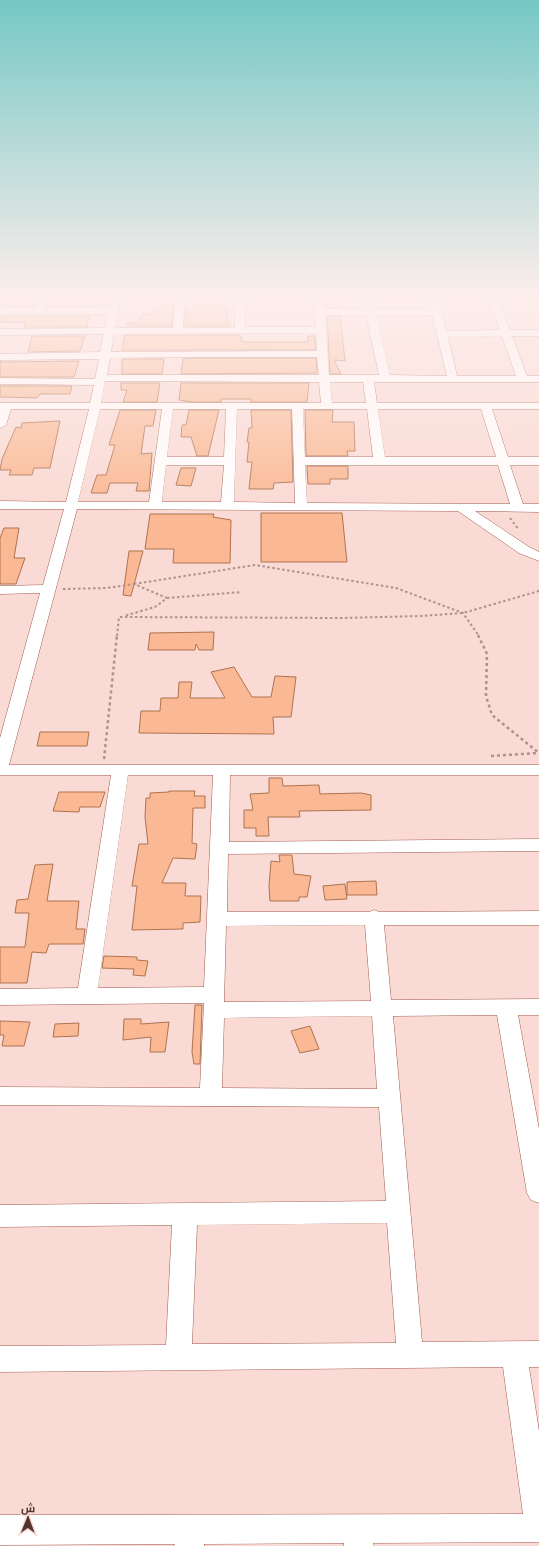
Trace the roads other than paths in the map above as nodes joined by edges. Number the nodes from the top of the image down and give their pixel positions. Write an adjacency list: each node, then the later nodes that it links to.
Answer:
1 (105, 367): 13 (street)
2 (324, 367): 6 (street)
3 (383, 367): 7 (street)
4 (450, 367): 8 (street)
5 (519, 367): 9 (street)
6 (325, 379): 11 (street); 13 (street); 21 (street)
7 (385, 379): 8 (street); 11 (street)
8 (453, 379): 9 (street)
9 (523, 379): 10 (street)
10 (539, 379)
11 (368, 380): 22 (street)
12 (0, 381): 13 (street)
13 (104, 388): 16 (street); 17 (street)
14 (485, 405): 22 (street); 23 (street); 30 (street)
15 (3, 406): 16 (street); 24 (street)
16 (95, 406): 17 (street); 32 (street)
17 (134, 406): 18 (street)
18 (168, 406): 19 (street); 25 (street)
19 (232, 406): 20 (street); 26 (street)
20 (297, 406): 21 (street); 27 (street)
21 (327, 406): 22 (street)
22 (372, 406): 28 (street)
23 (539, 406)
24 (0, 425)
25 (161, 461): 26 (street); 33 (street)
26 (230, 461): 35 (street)
27 (300, 461): 28 (street); 34 (street)
28 (380, 461): 30 (street)
29 (539, 461): 30 (street)
30 (502, 462): 37 (street)
31 (0, 505): 32 (street)
32 (71, 506): 33 (street); 40 (street)
33 (155, 506): 35 (street)
34 (301, 506): 35 (street); 36 (street)
35 (227, 507)
36 (459, 507): 37 (street); 39 (street)
37 (518, 508): 38 (street)
38 (539, 508)
39 (539, 557)
40 (49, 589): 41 (street); 42 (street)
41 (0, 590)
42 (0, 769): 43 (street)
43 (111, 770): 44 (street); 51 (street)
44 (222, 770): 45 (street); 47 (street)
45 (539, 770)
46 (539, 845): 47 (street)
47 (220, 848): 50 (street)
48 (374, 917): 49 (street); 50 (street); 54 (street)
49 (539, 918)
50 (217, 919): 53 (street)
51 (86, 995): 52 (street); 53 (street)
52 (0, 997)
53 (214, 1003): 54 (street); 58 (street)
54 (381, 1007): 55 (street); 59 (street)
55 (506, 1007): 56 (street); 60 (street)
56 (539, 1007)
57 (0, 1096): 58 (street)
58 (211, 1096): 59 (street)
59 (387, 1098): 61 (street)
60 (539, 1193)
61 (397, 1212): 62 (street); 64 (street)
62 (185, 1214): 63 (street); 66 (street)
63 (0, 1216)
64 (410, 1354): 65 (street); 66 (street)
65 (526, 1354): 68 (street)
66 (178, 1358): 67 (street)
67 (0, 1359)
68 (539, 1524)
69 (539, 1528): 72 (street)
70 (11, 1535): 71 (street)
71 (189, 1538): 72 (street)
72 (358, 1538)

